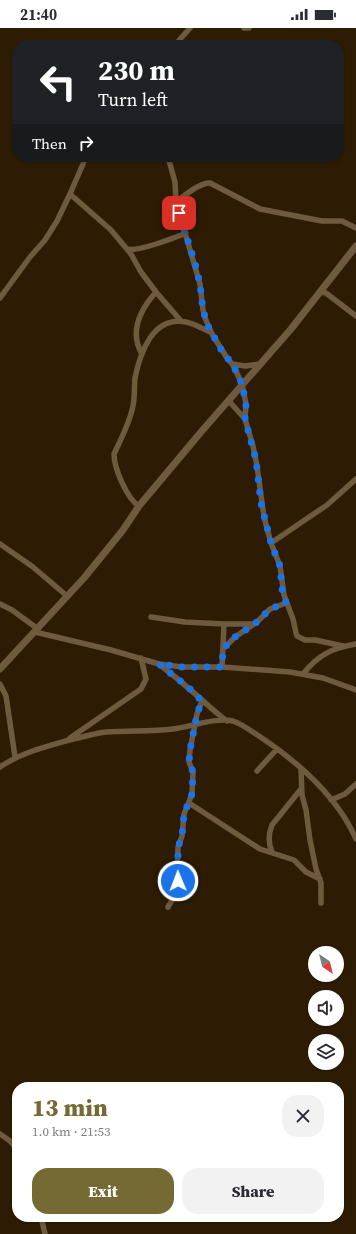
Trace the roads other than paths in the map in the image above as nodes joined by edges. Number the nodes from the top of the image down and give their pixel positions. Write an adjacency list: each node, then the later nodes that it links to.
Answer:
1 (244, 28): 2 (street)
2 (249, 28)
3 (187, 29): 4 (street)
4 (179, 40)
5 (84, 162): 7 (street)
6 (170, 162): 8 (street)
7 (70, 194): 12 (street); 15 (street)
8 (176, 202): 9 (street); 10 (street)
9 (356, 228)
10 (186, 233): 12 (street); 18 (street)
11 (356, 246): 14 (street)
12 (127, 249): 13 (street)
13 (156, 292): 17 (street); 19 (street)
14 (321, 292): 16 (street); 21 (street)
15 (0, 298)
16 (356, 316)
17 (181, 321): 18 (street); 19 (street)
18 (211, 332): 20 (street)
19 (142, 354): 26 (street)
20 (232, 364): 21 (street); 22 (street)
21 (261, 364): 22 (street)
22 (242, 384): 23 (street); 24 (street)
23 (228, 400): 24 (street); 26 (street)
24 (245, 419): 27 (street)
25 (356, 479): 27 (street)
26 (139, 506): 29 (street)
27 (271, 543): 30 (street)
28 (0, 544): 29 (street)
29 (67, 596): 35 (street)
30 (286, 603): 34 (street); 37 (street)
31 (0, 604): 35 (street)
32 (151, 617): 33 (street)
33 (224, 624): 34 (street); 38 (street)
34 (254, 624): 38 (street)
35 (36, 630): 39 (street); 42 (street)
36 (356, 644): 37 (street)
37 (343, 646): 43 (street)
38 (223, 649): 41 (street)
39 (141, 658): 40 (street); 49 (street)
40 (159, 664): 41 (street); 46 (street)
41 (222, 667): 43 (street)
42 (0, 669)
43 (303, 674): 45 (street)
44 (0, 684): 51 (street)
45 (356, 690)
46 (202, 701): 47 (street); 48 (street)
47 (227, 721): 48 (street); 50 (street)
48 (194, 725): 49 (street); 58 (street)
49 (65, 741): 51 (street)
50 (277, 749): 53 (street); 54 (street)
51 (15, 757): 52 (street)
52 (0, 767)
53 (301, 768): 56 (street); 57 (street)
54 (257, 771)
55 (356, 784): 57 (street)
56 (301, 790): 60 (street); 61 (street)
57 (332, 800): 59 (street)
58 (189, 803): 60 (street); 63 (street)
59 (356, 839)
60 (272, 852): 61 (street)
61 (320, 879): 62 (street)
62 (321, 904)
63 (168, 907)
64 (0, 1134): 65 (street)
65 (12, 1143)
66 (42, 1222): 67 (street)
67 (45, 1234)

